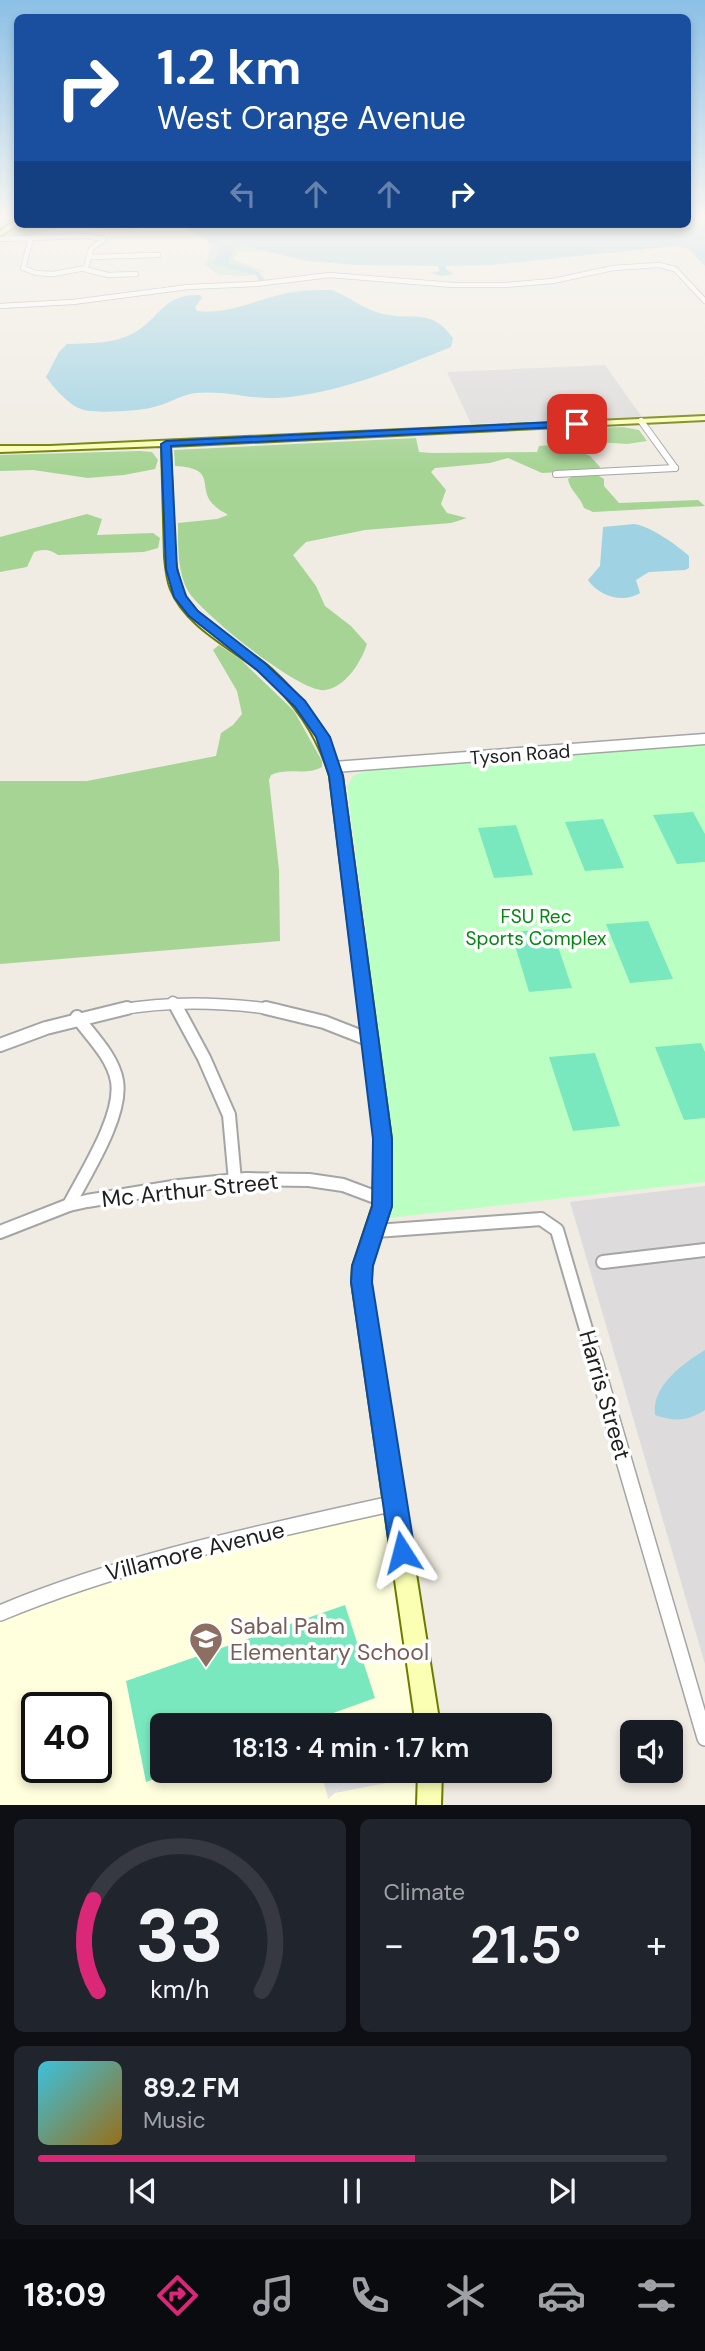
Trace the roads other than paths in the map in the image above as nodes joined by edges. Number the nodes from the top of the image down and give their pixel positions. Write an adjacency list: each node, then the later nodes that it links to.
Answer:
1 (69, 302): 2 (street)
2 (0, 306)
3 (705, 418): 4 (street)
4 (641, 421): 5 (street); 7 (street)
5 (166, 444): 6 (street); 9 (street)
6 (0, 449)
7 (556, 474)
8 (705, 739): 9 (street, Tyson Road)
9 (334, 767): 12 (street)
10 (173, 1002): 11 (street); 12 (street); 14 (street)
11 (77, 1017): 13 (street); 16 (street)
12 (370, 1040): 15 (street)
13 (0, 1045)
14 (235, 1181): 15 (street, Mc Arthur Street); 16 (street, Mc Arthur Street)
15 (383, 1200): 17 (street)
16 (68, 1205): 18 (street, Mc Arthur Street)
17 (376, 1231): 21 (street); 24 (street, Harris Street)
18 (0, 1232)
19 (705, 1250): 20 (street)
20 (603, 1262)
21 (395, 1503): 22 (street, Villamore Avenue); 23 (street)
22 (0, 1613)
23 (426, 1713)
24 (705, 1738)
25 (430, 1783): 26 (street)
26 (429, 1805)

